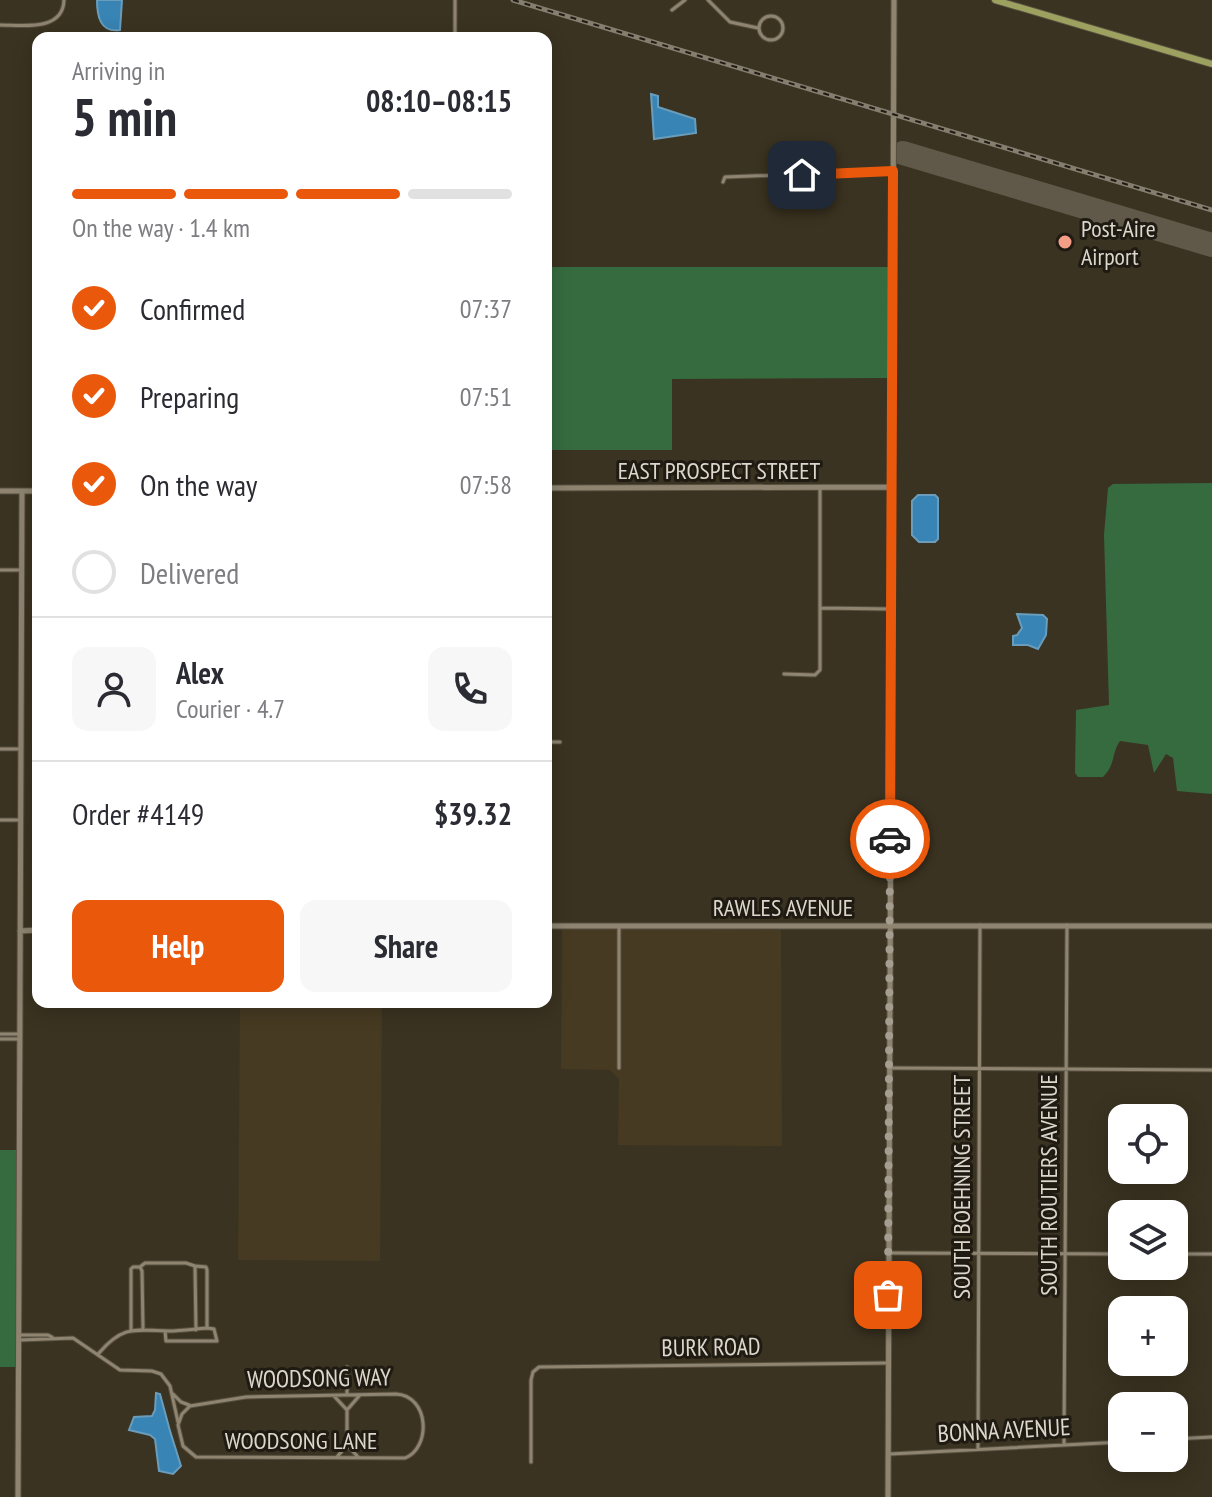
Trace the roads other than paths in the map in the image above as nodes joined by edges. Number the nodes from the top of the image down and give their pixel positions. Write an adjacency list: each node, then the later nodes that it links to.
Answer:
1 (64, 0): 8 (street)
2 (455, 0): 10 (street)
3 (685, 0): 7 (street)
4 (708, 0): 9 (street)
5 (894, 0): 12 (main road)
6 (995, 0): 11 (main road)
7 (672, 10)
8 (0, 25)
9 (758, 28): 9 (street)
10 (455, 32)
11 (1212, 64)
12 (893, 171): 13 (street); 15 (main road)
13 (723, 182)
14 (820, 487): 15 (main road, EAST PROSPECT STREET); 16 (main road, EAST PROSPECT STREET); 22 (street)
15 (892, 487): 23 (main road)
16 (552, 488)
17 (0, 491): 19 (main road)
18 (32, 491): 19 (main road)
19 (22, 492): 21 (main road)
20 (0, 570): 21 (street)
21 (22, 570): 28 (main road)
22 (820, 608): 23 (street); 24 (street)
23 (891, 609): 31 (main road)
24 (784, 674)
25 (552, 742): 26 (street)
26 (560, 742)
27 (0, 749): 28 (street)
28 (20, 749): 30 (main road)
29 (0, 820): 30 (street)
30 (20, 820): 38 (main road)
31 (890, 924): 32 (main road, RAWLES AVENUE); 35 (main road, RAWLES AVENUE); 43 (main road)
32 (980, 925): 33 (main road, RAWLES AVENUE); 44 (street, SOUTH BOEHNING STREET)
33 (1067, 925): 36 (main road, RAWLES AVENUE); 45 (street, SOUTH ROUTIERS AVENUE)
34 (552, 926): 35 (main road, RAWLES AVENUE)
35 (619, 926): 42 (street)
36 (1212, 926)
37 (32, 930): 38 (main road)
38 (20, 931): 40 (main road)
39 (0, 1034): 40 (street)
40 (20, 1037): 41 (street); 60 (main road)
41 (0, 1039)
42 (619, 1068)
43 (889, 1068): 44 (street); 47 (main road)
44 (979, 1068): 45 (street); 48 (street, SOUTH BOEHNING STREET)
45 (1066, 1069): 46 (street); 49 (street, SOUTH ROUTIERS AVENUE)
46 (1212, 1070)
47 (888, 1253): 48 (street); 62 (main road)
48 (978, 1253): 49 (street); 77 (street, SOUTH BOEHNING STREET)
49 (1065, 1254): 50 (street); 76 (street, SOUTH ROUTIERS AVENUE)
50 (1108, 1254)
51 (1188, 1254): 52 (street)
52 (1212, 1254)
53 (195, 1266): 54 (street); 56 (street); 58 (street)
54 (140, 1267): 55 (street); 57 (street)
55 (143, 1328): 57 (street); 59 (street)
56 (207, 1328): 58 (street); 59 (street)
57 (131, 1330): 61 (street)
58 (196, 1330): 59 (street)
59 (165, 1331)
60 (18, 1337): 61 (street); 82 (main road)
61 (98, 1354): 64 (street)
62 (888, 1363): 78 (main road); 81 (street, BURK ROAD)
63 (347, 1367): 65 (street)
64 (171, 1391): 68 (street); 70 (street, WOODSONG LANE)
65 (347, 1395): 66 (street, WOODSONG WAY); 67 (street, WOODSONG WAY)
66 (360, 1395): 69 (street); 71 (street, WOODSONG WAY)
67 (334, 1396): 68 (street, WOODSONG WAY); 69 (street)
68 (194, 1405): 70 (street)
69 (347, 1410): 75 (street)
70 (178, 1425): 79 (street, WOODSONG LANE)
71 (421, 1426): 80 (street, WOODSONG LANE)
72 (1212, 1437): 73 (street)
73 (1188, 1438)
74 (1108, 1443): 76 (street, BONNA AVENUE)
75 (347, 1445): 79 (street); 80 (street)
76 (1064, 1445): 77 (street, BONNA AVENUE)
77 (978, 1449): 78 (street, BONNA AVENUE)
78 (888, 1454): 83 (main road)
79 (335, 1459): 80 (street, WOODSONG LANE)
80 (359, 1459)
81 (531, 1462)
82 (18, 1497)
83 (888, 1497)

